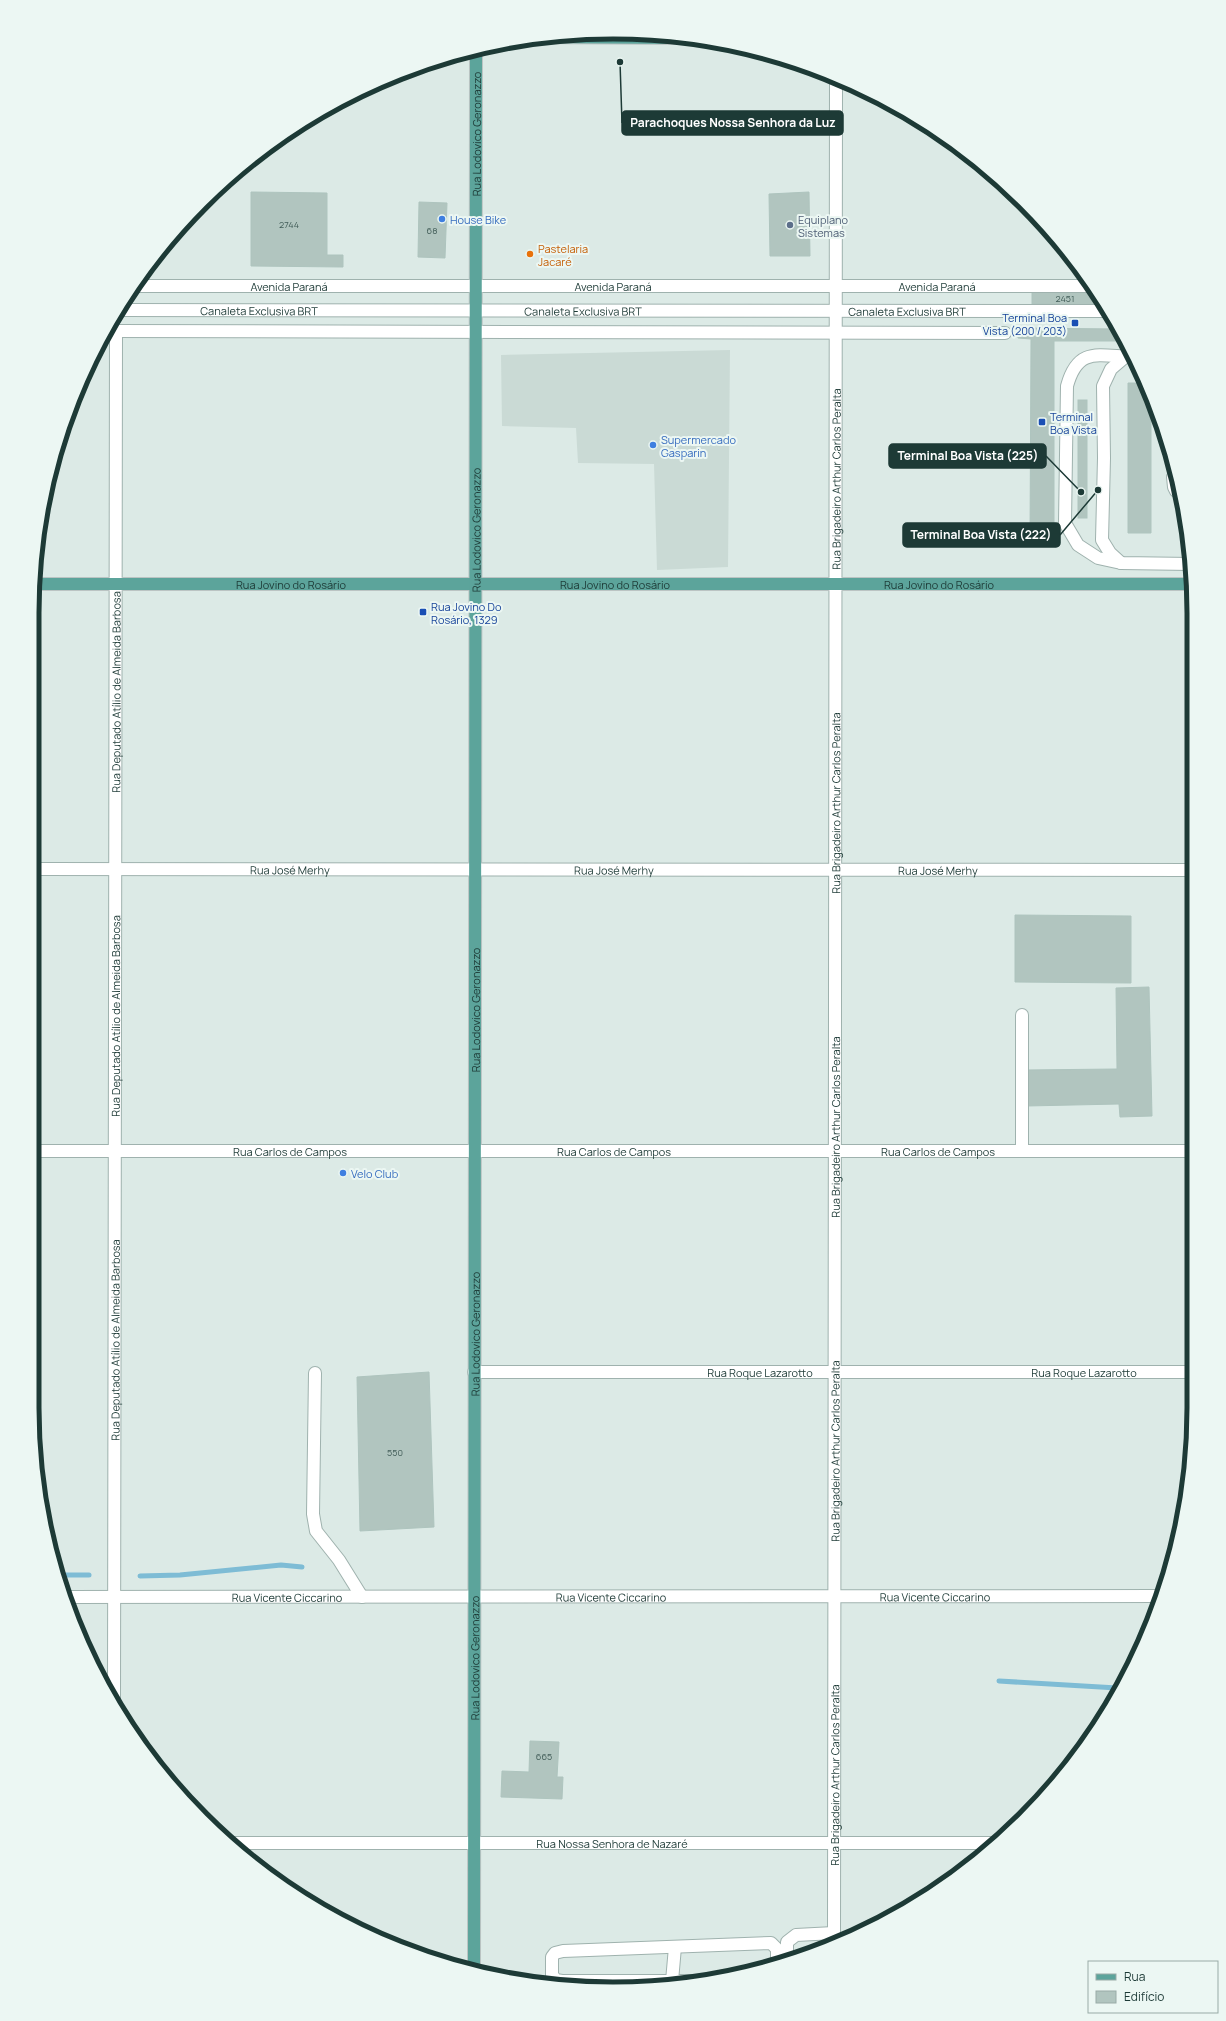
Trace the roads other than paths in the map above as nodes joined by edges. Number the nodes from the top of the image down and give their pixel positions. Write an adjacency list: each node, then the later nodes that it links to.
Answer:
1 (476, 56): 4 (main road, Rua Lodovico Geronazzo)
2 (836, 84): 5 (street, Rua Brigadeiro Arthur Carlos Peralta)
3 (142, 286): 4 (street, Avenida Paraná)
4 (476, 286): 5 (street, Avenida Paraná); 8 (main road, Rua Lodovico Geronazzo)
5 (835, 286): 6 (street, Avenida Paraná); 9 (street, Rua Brigadeiro Arthur Carlos Peralta)
6 (1084, 286)
7 (126, 310): 8 (street, Canaleta Exclusiva BRT)
8 (476, 310): 9 (street, Canaleta Exclusiva BRT); 13 (main road, Rua Lodovico Geronazzo)
9 (836, 311): 10 (street, Canaleta Exclusiva BRT); 12 (street, Rua Brigadeiro Arthur Carlos Peralta)
10 (1101, 311)
11 (113, 331): 13 (street); 20 (street, Rua Deputado Atílio de Almeida Barbosa)
12 (835, 332): 13 (street); 14 (street); 22 (street, Rua Brigadeiro Arthur Carlos Peralta)
13 (476, 333): 21 (main road, Rua Lodovico Geronazzo)
14 (1005, 333)
15 (1127, 357): 17 (street)
16 (1127, 358): 17 (street)
17 (1121, 563): 18 (street)
18 (1185, 564)
19 (40, 584): 20 (main road, Rua Jovino do Rosário)
20 (116, 584): 21 (main road, Rua Jovino do Rosário); 25 (street, Rua Deputado Atílio de Almeida Barbosa)
21 (475, 584): 22 (main road, Rua Jovino do Rosário); 26 (main road, Rua Lodovico Geronazzo)
22 (835, 584): 23 (main road, Rua Jovino do Rosário); 27 (street, Rua Brigadeiro Arthur Carlos Peralta)
23 (1186, 584)
24 (39, 869): 25 (street, Rua José Merhy)
25 (116, 869): 26 (street, Rua José Merhy); 31 (street, Rua Deputado Atílio de Almeida Barbosa)
26 (475, 869): 27 (street, Rua José Merhy); 32 (main road, Rua Lodovico Geronazzo)
27 (835, 869): 28 (street, Rua José Merhy); 33 (street, Rua Brigadeiro Arthur Carlos Peralta)
28 (1187, 870)
29 (1022, 1015): 34 (street)
30 (39, 1151): 31 (street, Rua Carlos de Campos)
31 (115, 1151): 32 (street, Rua Carlos de Campos); 44 (street, Rua Deputado Atílio de Almeida Barbosa)
32 (475, 1151): 33 (street, Rua Carlos de Campos); 36 (main road, Rua Lodovico Geronazzo)
33 (834, 1151): 34 (street, Rua Carlos de Campos); 37 (street, Rua Brigadeiro Arthur Carlos Peralta)
34 (1022, 1151): 35 (street, Rua Carlos de Campos)
35 (1187, 1151)
36 (474, 1372): 37 (street, Rua Roque Lazarotto); 40 (main road, Rua Lodovico Geronazzo)
37 (834, 1372): 38 (street, Rua Roque Lazarotto); 41 (street, Rua Brigadeiro Arthur Carlos Peralta)
38 (1187, 1372)
39 (315, 1373): 45 (street)
40 (474, 1596): 41 (street, Rua Vicente Ciccarino); 45 (street, Rua Vicente Ciccarino); 48 (main road, Rua Lodovico Geronazzo)
41 (834, 1596): 42 (street, Rua Vicente Ciccarino); 49 (street, Rua Brigadeiro Arthur Carlos Peralta)
42 (1156, 1596)
43 (71, 1597): 44 (street, Rua Vicente Ciccarino)
44 (115, 1597): 45 (street, Rua Vicente Ciccarino); 46 (street, Rua Deputado Atílio de Almeida Barbosa)
45 (362, 1597)
46 (114, 1692)
47 (239, 1843): 48 (street, Rua Nossa Senhora de Nazaré)
48 (474, 1843): 49 (street, Rua Nossa Senhora de Nazaré); 56 (main road, Rua Lodovico Geronazzo)
49 (834, 1843): 50 (street, Rua Nossa Senhora de Nazaré); 51 (street, Rua Brigadeiro Arthur Carlos Peralta)
50 (987, 1843)
51 (834, 1938)
52 (831, 1939): 54 (street)
53 (675, 1947): 55 (street); 57 (street); 58 (street)
54 (787, 1955)
55 (777, 1958)
56 (474, 1964)
57 (555, 1979)
58 (672, 1979)
59 (567, 1980): 60 (street)
60 (653, 1981)

